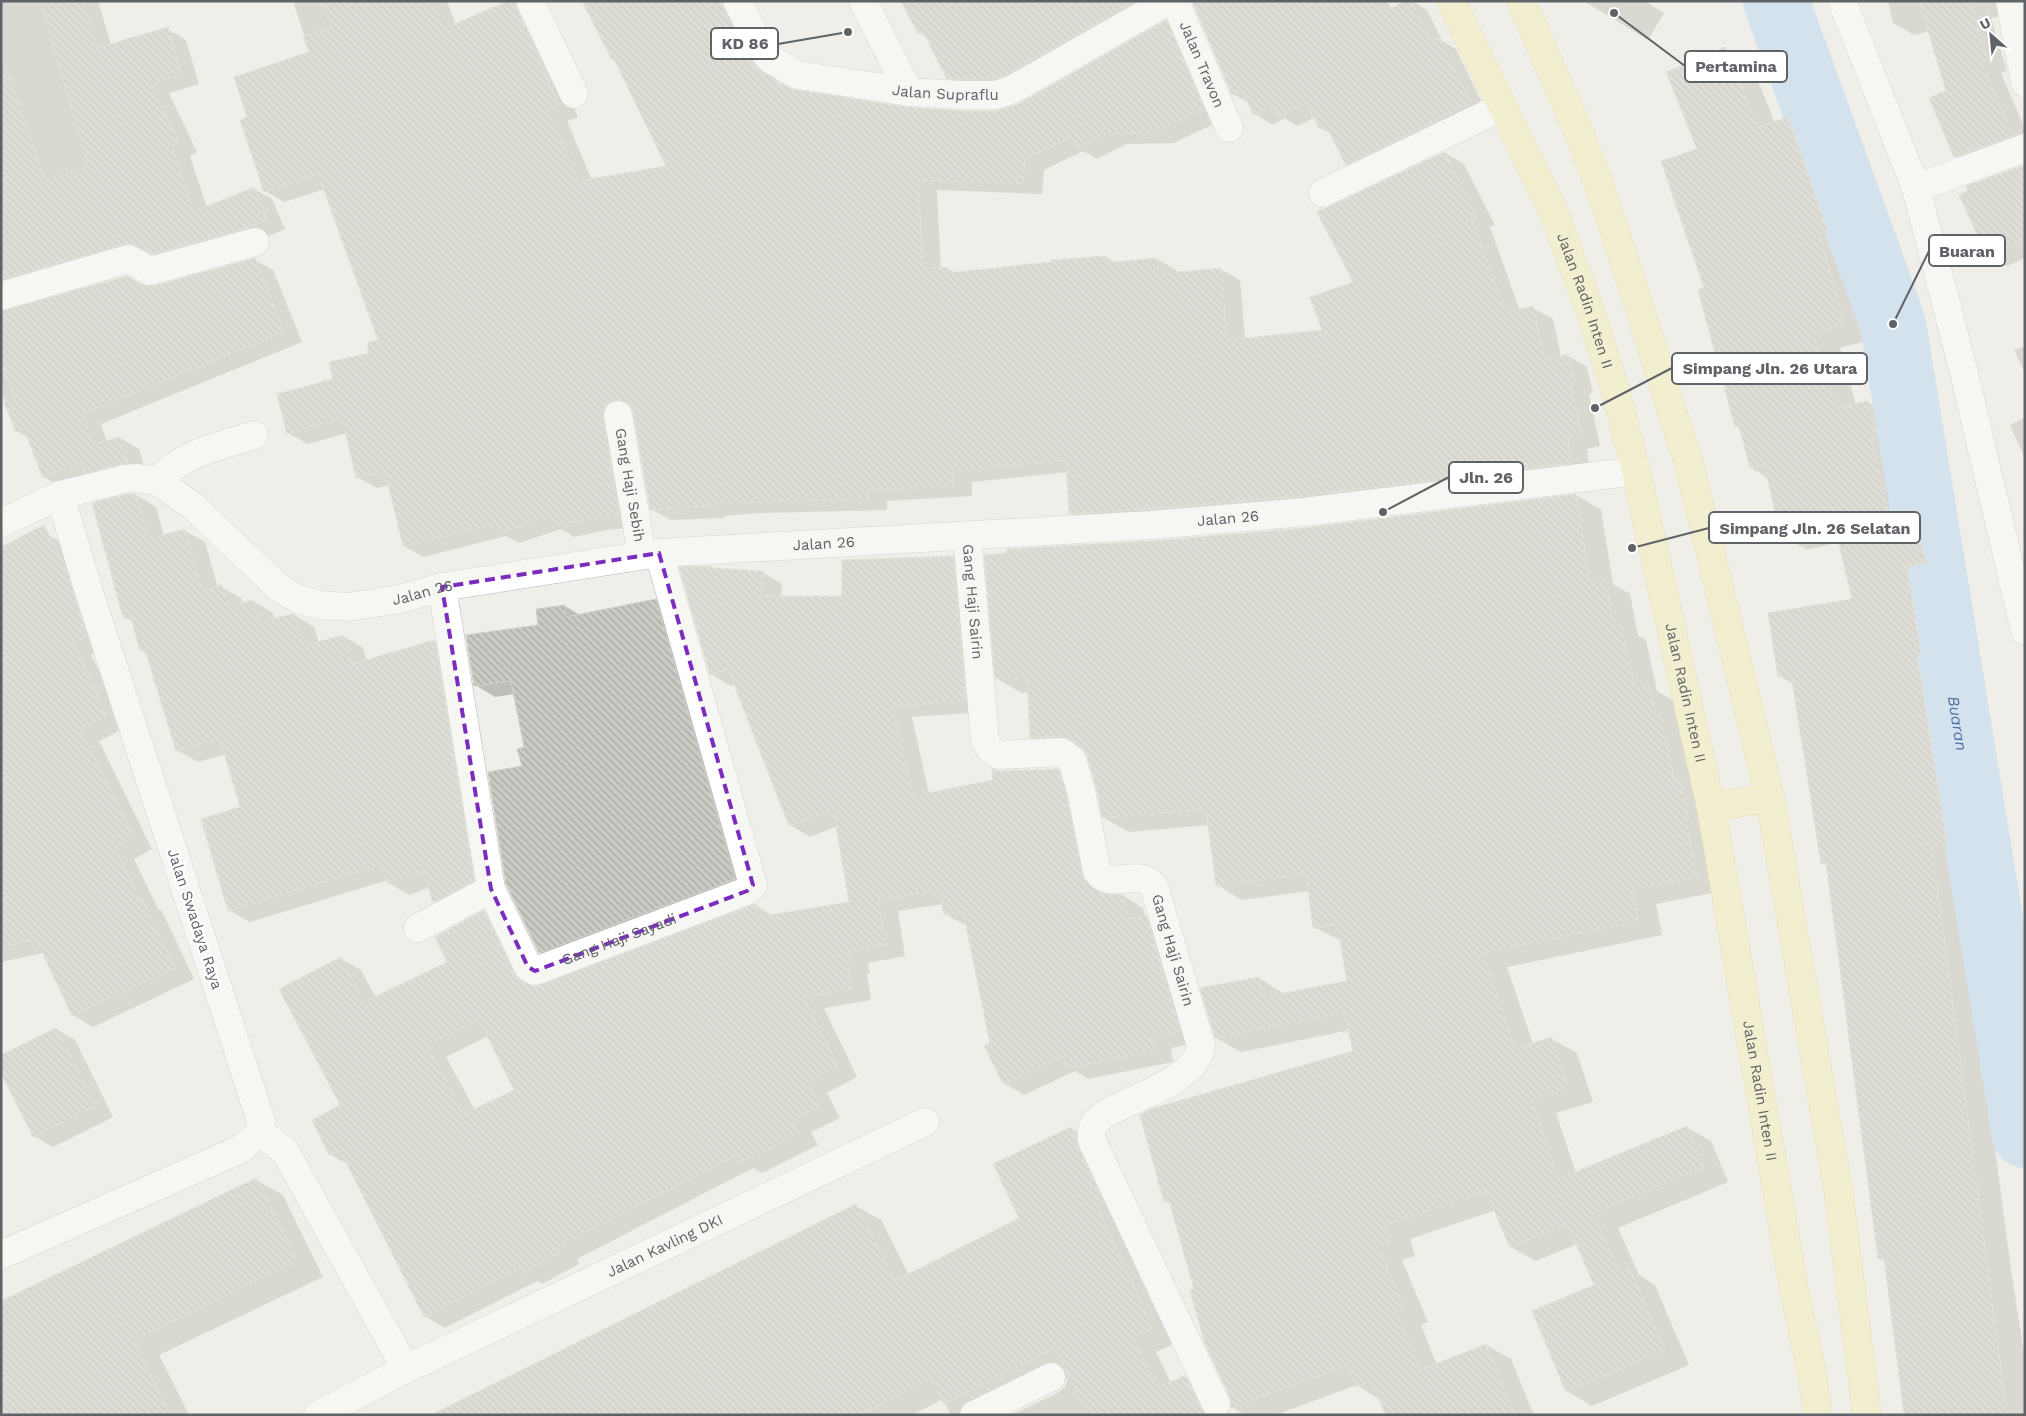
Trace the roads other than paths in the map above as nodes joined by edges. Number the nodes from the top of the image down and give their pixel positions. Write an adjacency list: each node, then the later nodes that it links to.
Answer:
1 (530, 1): 12 (street)
2 (737, 1): 11 (street, Jalan Supraflu)
3 (863, 1): 11 (street)
4 (1168, 1): 11 (street, Jalan Supraflu)
5 (1175, 1): 14 (street, Jalan Travon)
6 (1451, 1): 13 (main road, Jalan Radin Inten II)
7 (1521, 1): 30 (main road)
8 (1842, 1): 16 (street)
9 (2010, 1): 10 (street)
10 (2025, 83)
11 (909, 92)
12 (574, 94)
13 (1502, 107): 17 (street); 22 (main road, Jalan Radin Inten II)
14 (1229, 128)
15 (2025, 148): 16 (street)
16 (1916, 188): 29 (street)
17 (1323, 193)
18 (255, 242): 19 (street)
19 (1, 296)
20 (618, 415): 27 (street, Gang Haji Sebih)
21 (254, 435): 23 (street)
22 (1636, 471): 26 (street, Jalan 26); 31 (main road, Jalan Radin Inten II)
23 (157, 481): 24 (street, Jalan 26); 28 (street, Jalan 26)
24 (60, 495): 25 (street); 35 (street, Jalan Swadaya Raya)
25 (1, 523)
26 (967, 536): 27 (street, Jalan 26); 39 (street, Gang Haji Sairin)
27 (651, 554): 28 (street, Jalan 26); 32 (street, Gang Haji Sayadi)
28 (442, 586): 32 (street, Gang Haji Sayadi)
29 (2025, 631)
30 (1770, 798): 31 (main road); 43 (main road)
31 (1711, 807): 42 (main road, Jalan Radin Inten II)
32 (491, 889): 33 (street)
33 (418, 928)
34 (925, 1122): 37 (street, Jalan Kavling DKI)
35 (260, 1132): 36 (street); 37 (street)
36 (1, 1255)
37 (406, 1369): 40 (street, Jalan Kavling DKI)
38 (1051, 1377): 41 (street)
39 (1216, 1404)
40 (318, 1415)
41 (974, 1415)
42 (1818, 1415)
43 (1867, 1415)

